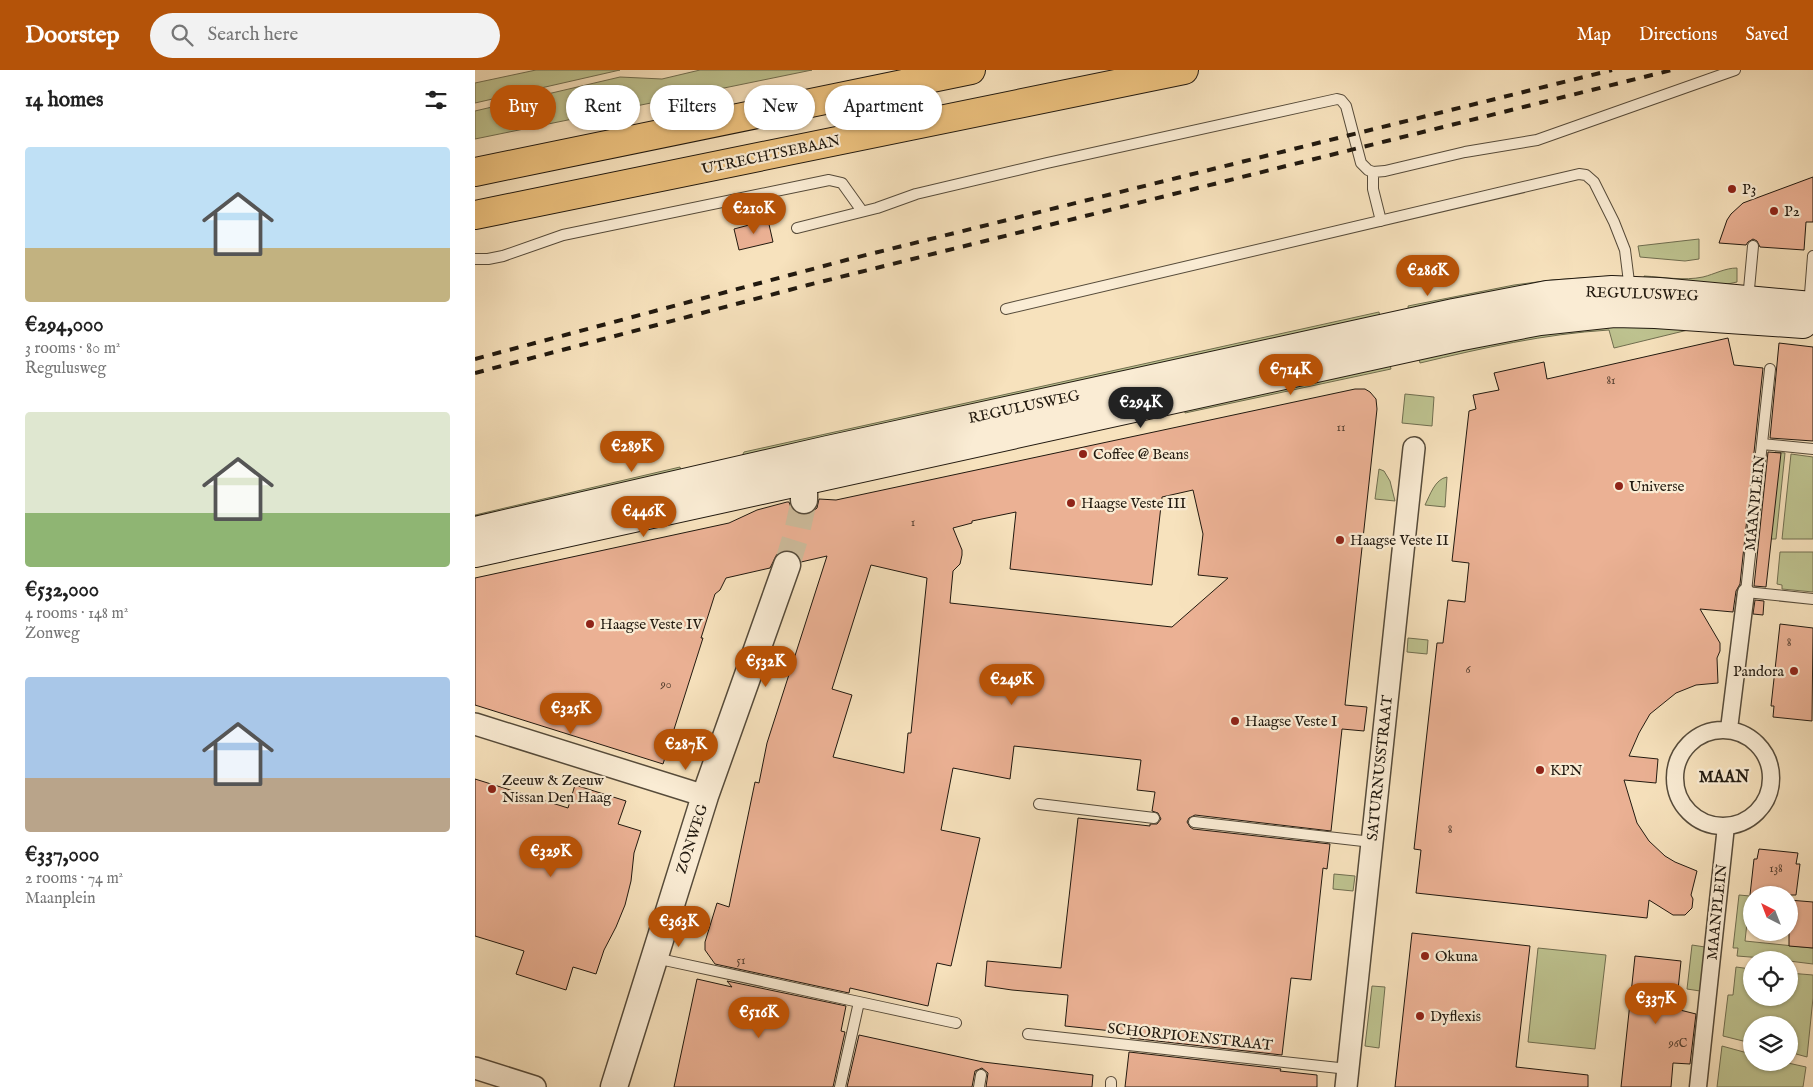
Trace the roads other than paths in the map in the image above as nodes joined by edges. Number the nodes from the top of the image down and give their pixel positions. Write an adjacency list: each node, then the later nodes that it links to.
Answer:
1 (971, 70): 4 (highway)
2 (1184, 70): 7 (highway, UTRECHTSEBAAN)
3 (1735, 70): 5 (lane)
4 (475, 172)
5 (1373, 172): 6 (lane); 8 (lane)
6 (862, 212): 9 (lane); 12 (lane)
7 (475, 215)
8 (1381, 220): 13 (lane); 16 (lane)
9 (797, 228)
10 (1753, 246): 14 (lane)
11 (1813, 256): 15 (lane)
12 (475, 259)
13 (1630, 291): 14 (main road, REGULUSWEG); 22 (main road, REGULUSWEG)
14 (1710, 297): 15 (main road, REGULUSWEG)
15 (1809, 297)
16 (1006, 309)
17 (1813, 325): 22 (main road, REGULUSWEG)
18 (1770, 369): 19 (lane, MAANPLEIN)
19 (1762, 444): 21 (lane, MAANPLEIN); 26 (lane, MAANPLEIN)
20 (1414, 448): 35 (street, SATURNUSSTRAAT)
21 (1813, 449)
22 (802, 479): 23 (main road); 24 (main road)
23 (475, 531)
24 (475, 553)
25 (787, 565): 30 (street, ZONWEG)
26 (1746, 592): 27 (lane); 29 (street, MAANPLEIN)
27 (1813, 599)
28 (475, 724): 30 (street)
29 (1729, 729): 34 (street); 34 (street)
30 (705, 796): 36 (street, ZONWEG)
31 (1039, 804): 32 (lane)
32 (1154, 818)
33 (1194, 822): 35 (lane)
34 (1726, 826): 47 (street, MAANPLEIN)
35 (1372, 842): 42 (street, SATURNUSSTRAAT)
36 (654, 958): 37 (lane); 44 (street, ZONWEG)
37 (859, 1002): 38 (lane); 45 (lane)
38 (956, 1023)
39 (1028, 1034): 42 (lane, SCHORPIOENSTRAAT)
40 (475, 1068): 43 (street)
41 (981, 1075): 46 (lane)
42 (1347, 1078)
43 (535, 1087)
44 (615, 1087)
45 (840, 1087)
46 (979, 1087)
47 (1698, 1087)

